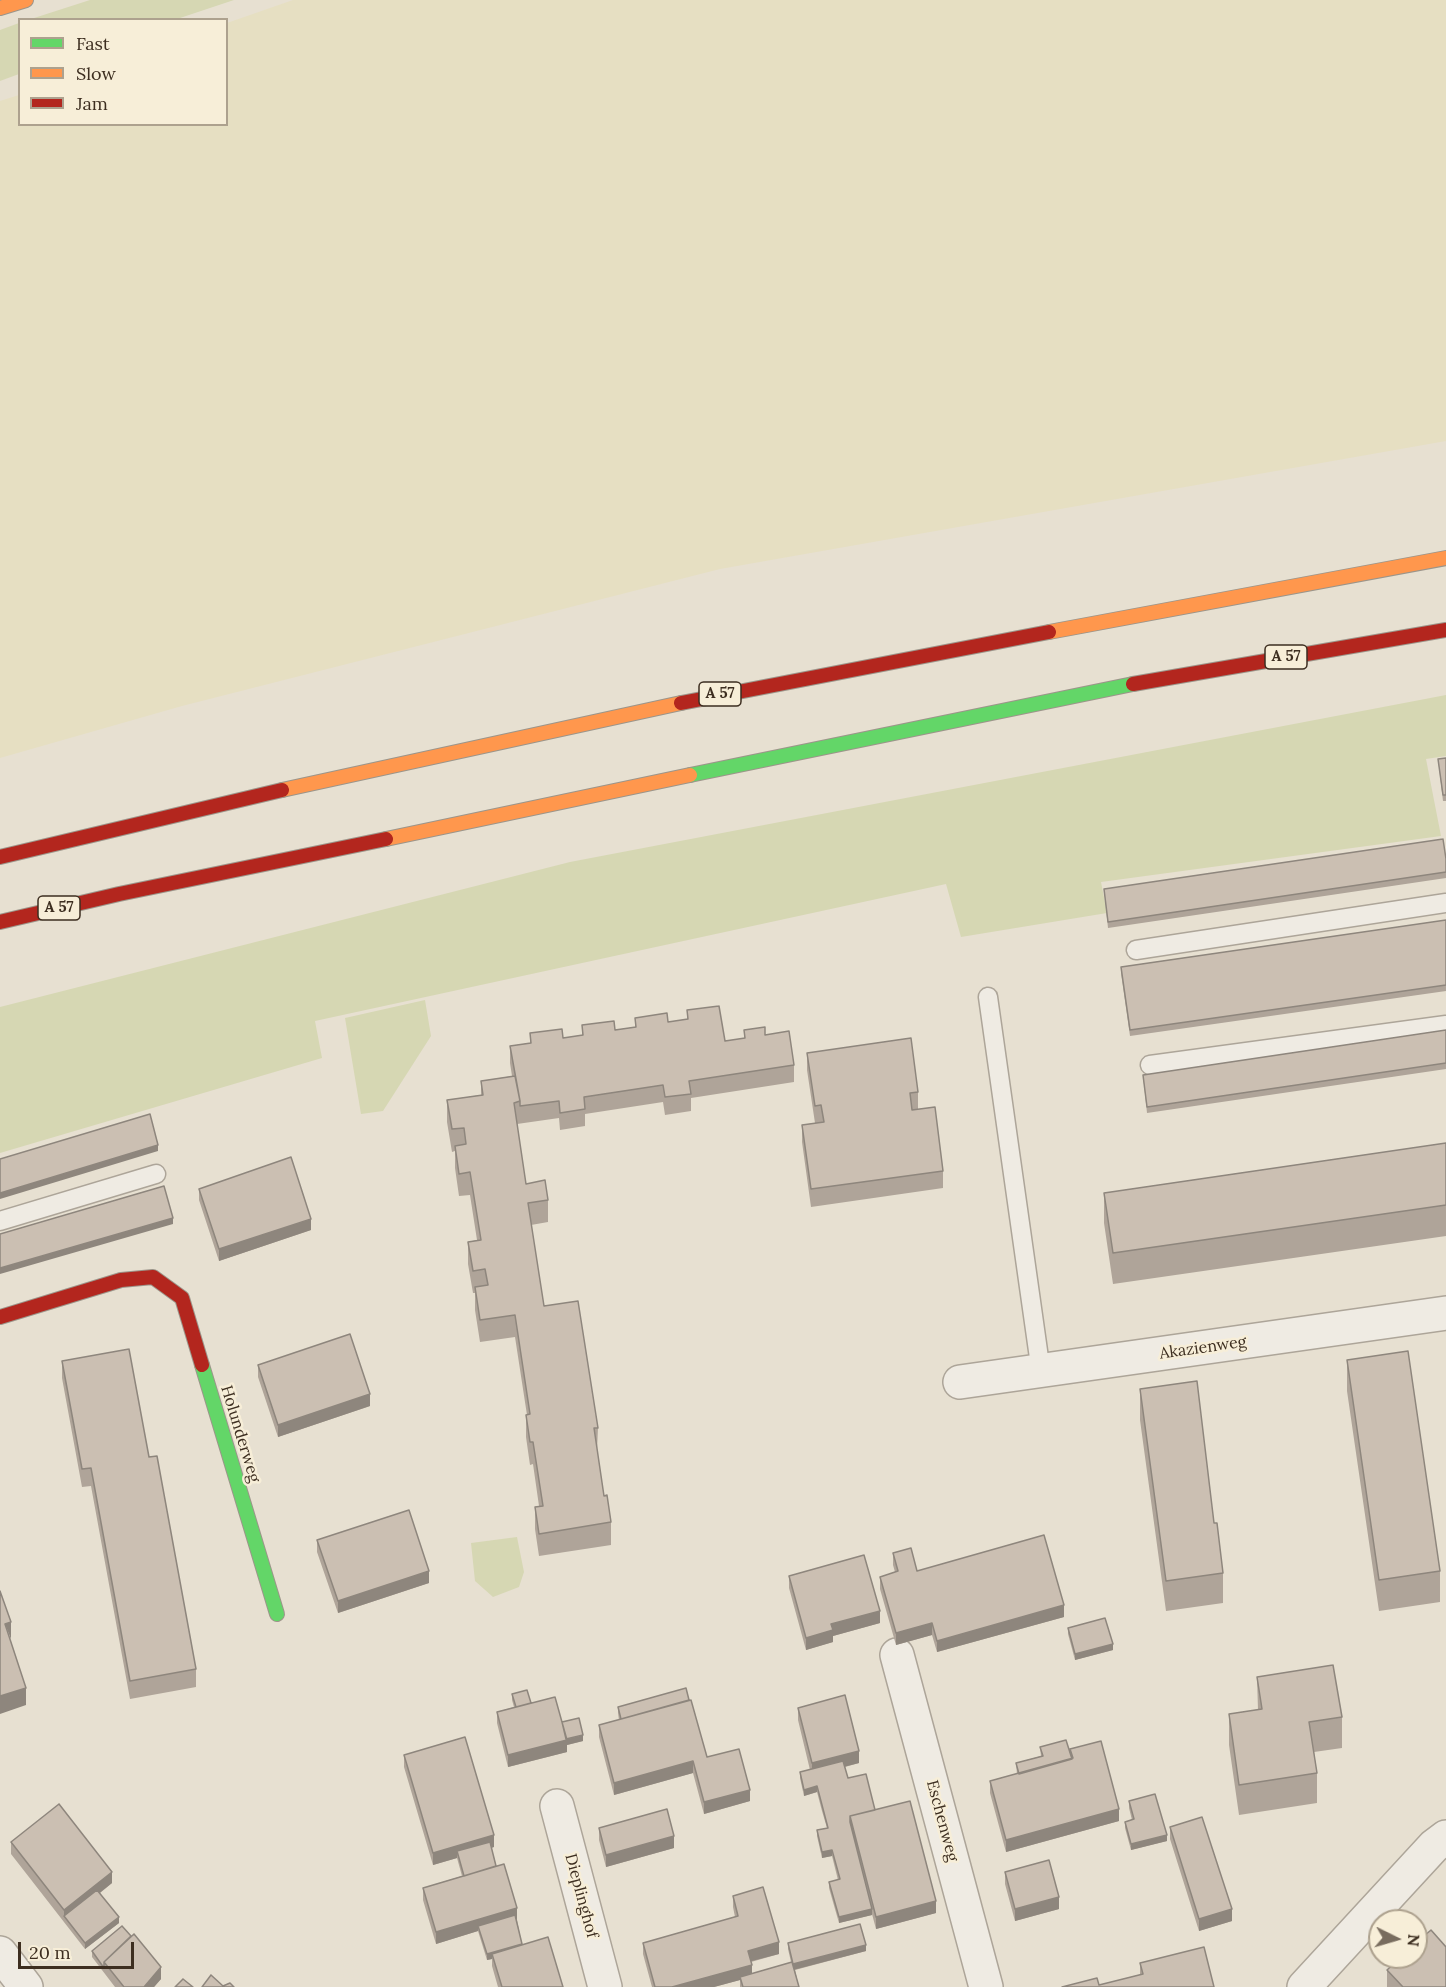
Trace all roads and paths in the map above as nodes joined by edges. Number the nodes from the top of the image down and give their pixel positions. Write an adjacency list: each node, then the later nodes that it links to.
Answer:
1 (26, 0): 2 (main road)
2 (0, 9)
3 (1446, 558): 5 (main road, A 57)
4 (1446, 630): 7 (main road, A 57)
5 (0, 857)
6 (1446, 903): 8 (lane)
7 (0, 922)
8 (1136, 950)
9 (988, 997): 16 (lane)
10 (1446, 1025): 11 (lane)
11 (1150, 1065)
12 (156, 1174): 13 (lane)
13 (0, 1221)
14 (1446, 1313): 16 (street, Akazienweg)
15 (0, 1317): 18 (main road, Holunderweg)
16 (1041, 1372): 17 (street, Akazienweg)
17 (960, 1382)
18 (277, 1614)
19 (897, 1656): 25 (street, Eschenweg)
20 (557, 1806): 24 (street, Dieplinghof)
21 (1446, 1837): 26 (street)
22 (0, 1953): 23 (street)
23 (26, 1987)
24 (605, 1987)
25 (986, 1987)
26 (1304, 1987)

